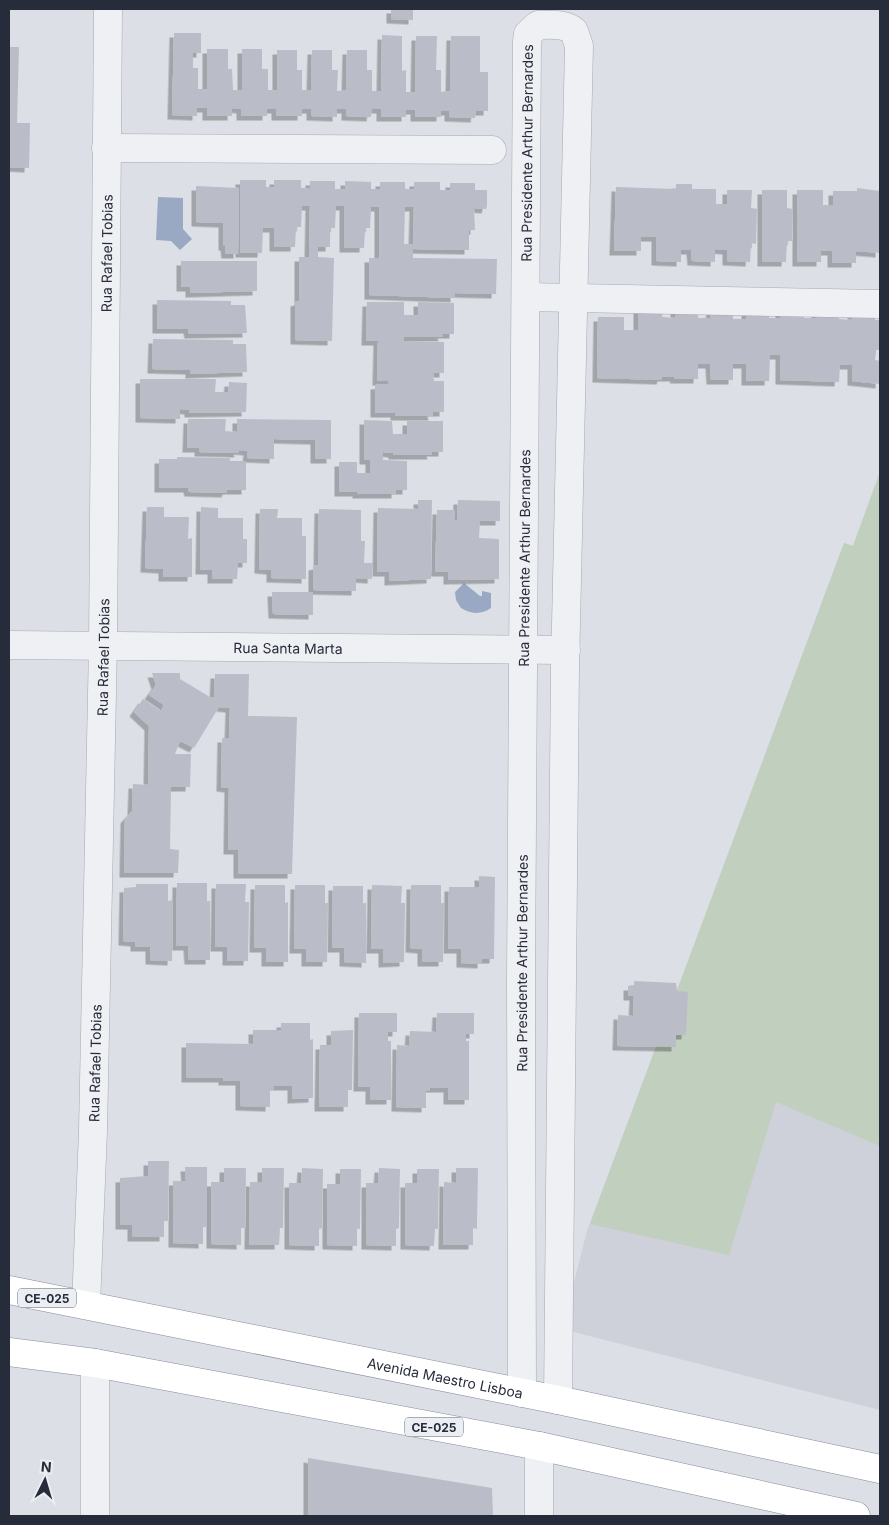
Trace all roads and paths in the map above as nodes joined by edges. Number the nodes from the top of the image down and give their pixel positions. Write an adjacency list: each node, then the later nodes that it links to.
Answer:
1 (108, 9): 2 (street, Rua Rafael Tobias)
2 (106, 148): 3 (street); 8 (street, Rua Rafael Tobias)
3 (492, 150)
4 (526, 297): 5 (street); 5 (street, Rua Presidente Arthur Bernardes); 9 (street, Rua Presidente Arthur Bernardes)
5 (573, 298): 6 (street); 10 (street, Rua Presidente Arthur Bernardes)
6 (880, 304)
7 (9, 644): 8 (street, Rua Santa Marta)
8 (103, 645): 9 (street, Rua Santa Marta); 14 (street, Rua Rafael Tobias)
9 (523, 650): 10 (street, Rua Santa Marta); 11 (street, Rua Presidente Arthur Bernardes)
10 (566, 650): 12 (street, Rua Presidente Arthur Bernardes)
11 (521, 981): 12 (street); 17 (street, Rua Presidente Arthur Bernardes)
12 (562, 982): 18 (street, Rua Presidente Arthur Bernardes)
13 (9, 1290): 14 (highway, Avenida Maestro Lisboa / CE-025)
14 (86, 1306): 17 (highway, Avenida Maestro Lisboa / CE-025)
15 (9, 1352): 16 (highway, CE-025)
16 (95, 1363): 19 (highway, CE-025); 21 (street)
17 (522, 1393): 18 (highway, Avenida Maestro Lisboa / CE-025)
18 (558, 1400): 20 (highway, Avenida Maestro Lisboa / CE-025)
19 (539, 1446): 22 (street); 23 (highway, CE-025)
20 (880, 1469)
21 (95, 1516)
22 (539, 1516)
23 (856, 1516)

